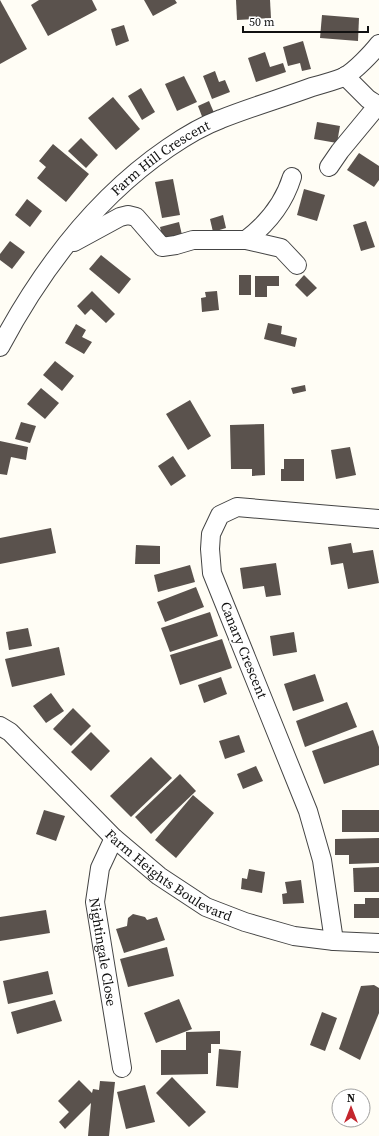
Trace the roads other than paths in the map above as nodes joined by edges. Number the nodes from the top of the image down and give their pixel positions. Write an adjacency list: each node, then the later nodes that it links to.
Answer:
1 (379, 44): 2 (street, Farm Hill Crescent)
2 (345, 76): 3 (street); 7 (street, Farm Hill Crescent)
3 (378, 106): 4 (street)
4 (329, 167)
5 (292, 177): 6 (street)
6 (246, 240): 7 (street); 8 (street)
7 (64, 248): 9 (street, Farm Hill Crescent)
8 (297, 265)
9 (0, 347)
10 (379, 519): 13 (street, Canary Crescent)
11 (0, 726): 12 (street, Farm Heights Boulevard)
12 (114, 838): 13 (street, Farm Heights Boulevard); 15 (street, Nightingale Close)
13 (334, 941): 14 (street, Farm Heights Boulevard)
14 (379, 943)
15 (122, 1068)

